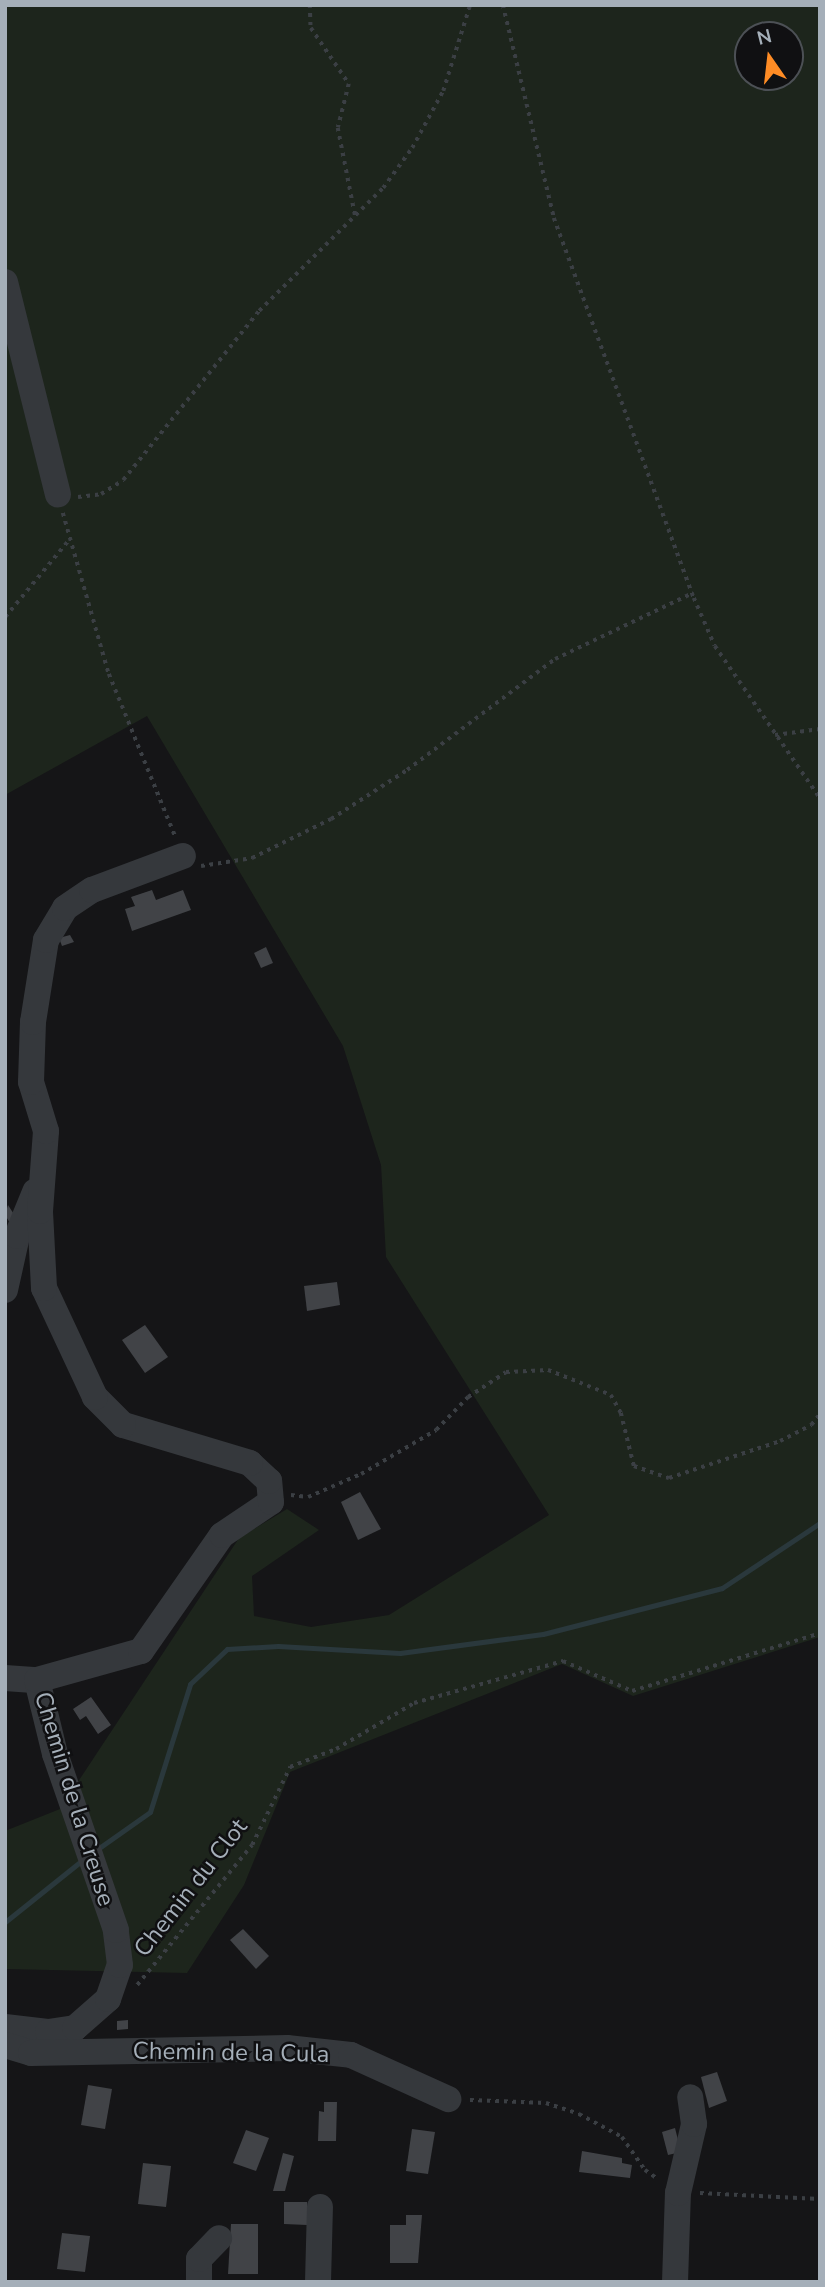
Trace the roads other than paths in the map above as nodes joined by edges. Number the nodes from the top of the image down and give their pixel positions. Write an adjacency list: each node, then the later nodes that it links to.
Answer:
1 (5, 282): 2 (street)
2 (58, 494)
3 (183, 856): 4 (street)
4 (43, 1171): 5 (street); 7 (street, Chemin de la Creuse)
5 (5, 1290)
6 (5, 1678): 7 (street)
7 (37, 1680): 8 (street, Chemin de la Creuse)
8 (5, 2027)
9 (5, 2045): 11 (street, Chemin de la Cula)
10 (690, 2097): 16 (street)
11 (449, 2099)
12 (320, 2207): 15 (street)
13 (219, 2238): 14 (street)
14 (199, 2282)
15 (318, 2282)
16 (676, 2282)

